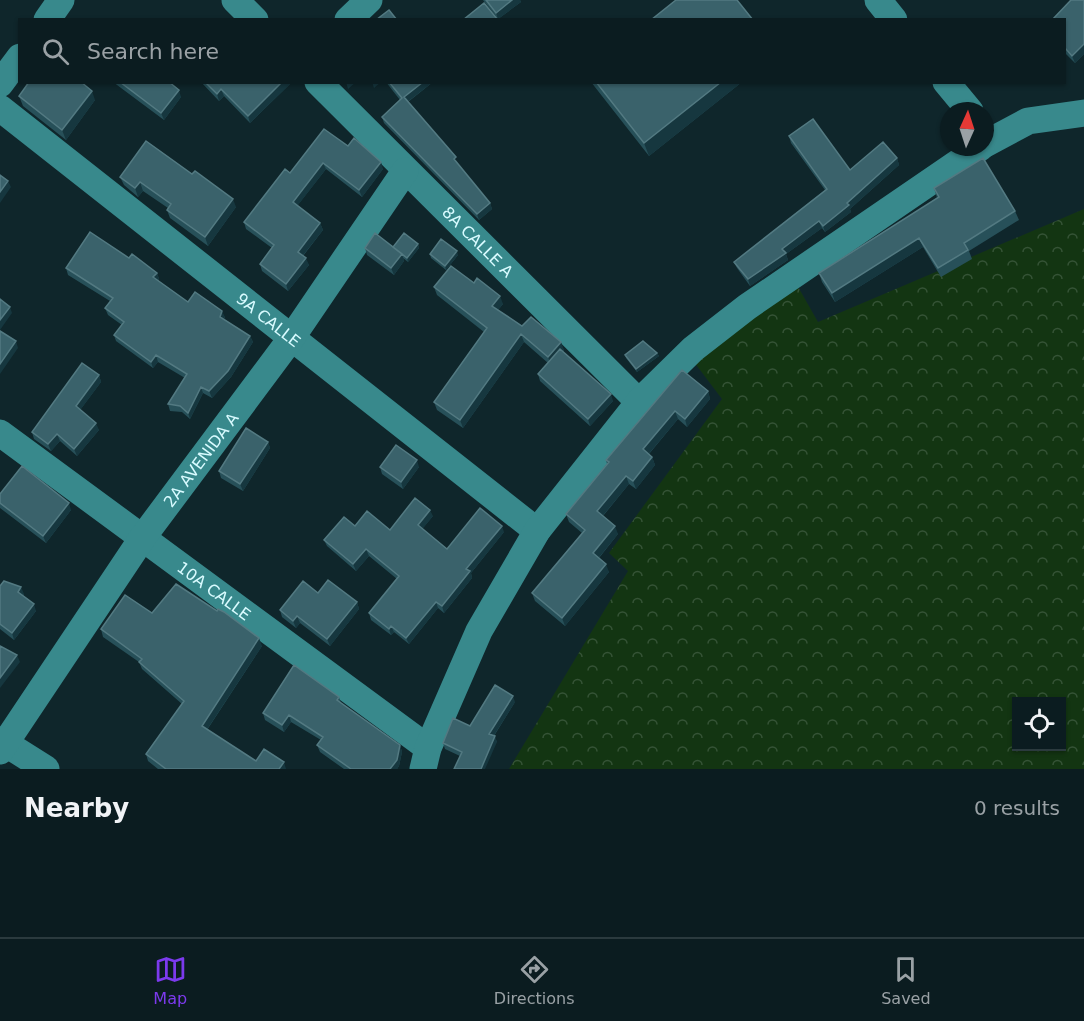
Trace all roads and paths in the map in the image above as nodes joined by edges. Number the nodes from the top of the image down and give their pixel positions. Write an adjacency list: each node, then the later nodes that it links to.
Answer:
1 (61, 0): 5 (street)
2 (235, 0): 6 (street)
3 (369, 0): 7 (street)
4 (878, 0): 8 (street)
5 (48, 18)
6 (253, 18)
7 (350, 18)
8 (892, 18)
9 (18, 60): 10 (street)
10 (0, 84)
11 (320, 84): 18 (street, 8A CALLE A)
12 (948, 84): 13 (street)
13 (963, 102)
14 (0, 108): 19 (street, 9A CALLE)
15 (1084, 113): 16 (street)
16 (994, 136)
17 (963, 156): 20 (street)
18 (405, 171): 19 (street, 2A AVENIDA A); 20 (street, 8A CALLE A)
19 (290, 340): 22 (street, 9A CALLE); 23 (street, 2A AVENIDA A)
20 (639, 402): 22 (street)
21 (0, 433): 23 (street, 10A CALLE)
22 (537, 531): 25 (street)
23 (143, 537): 24 (street, 2A AVENIDA A); 25 (street, 10A CALLE)
24 (2, 745): 26 (street)
25 (425, 758)
26 (46, 769)

